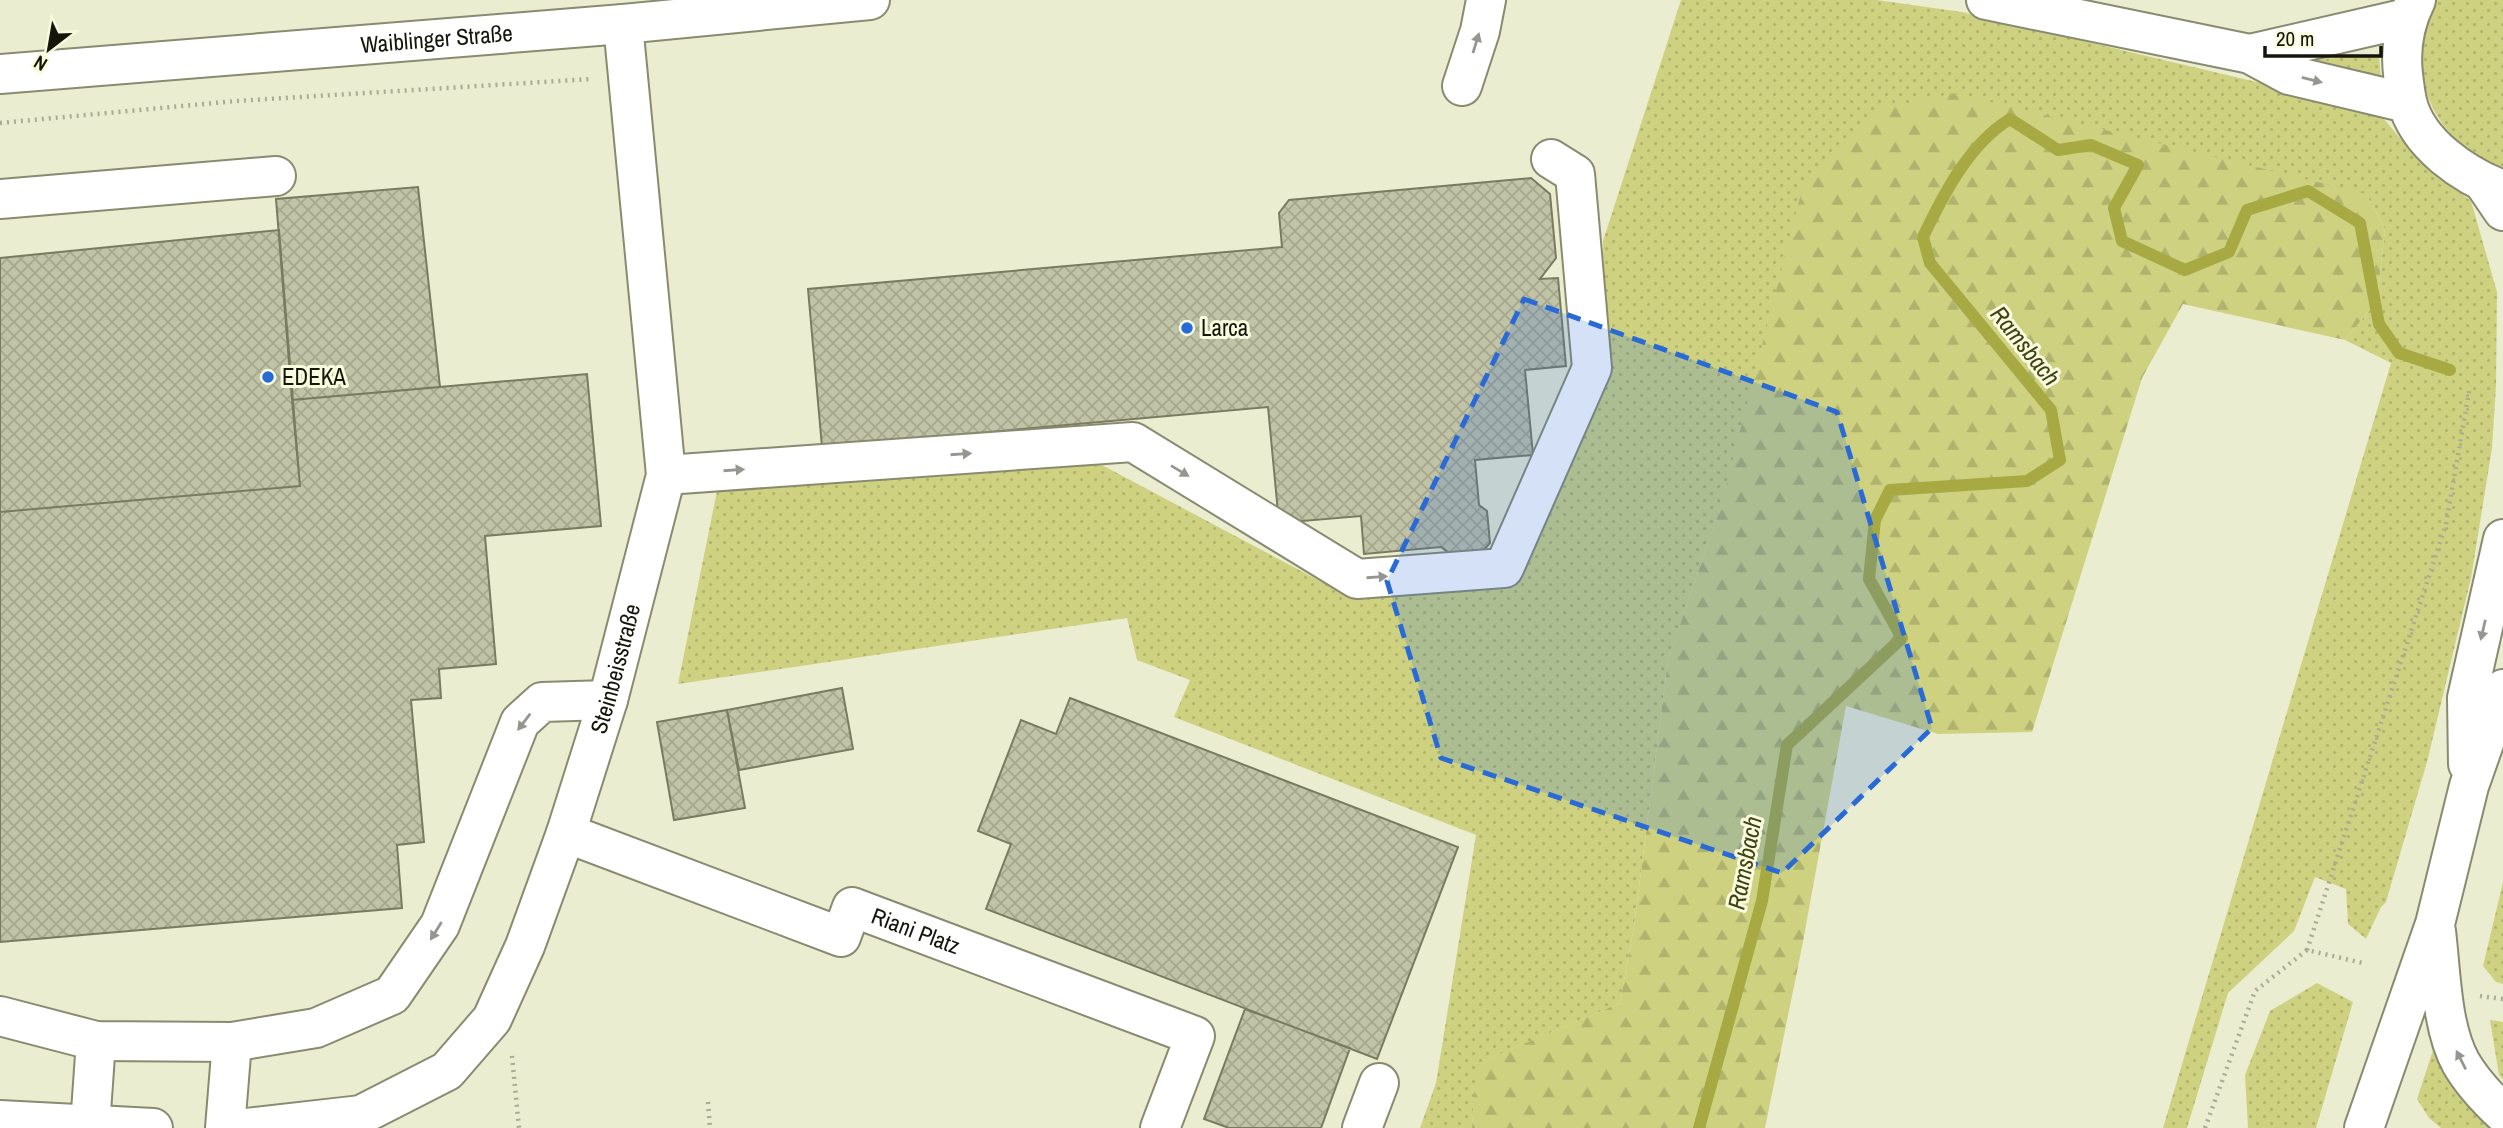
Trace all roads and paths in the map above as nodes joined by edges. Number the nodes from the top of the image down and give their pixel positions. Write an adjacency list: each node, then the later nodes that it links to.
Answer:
1 (870, 0): 5 (main road, Waiblinger Straße)
2 (1486, 0): 9 (main road, one-way to 2)
3 (1986, 0): 6 (main road)
4 (2411, 9): 6 (main road); 10 (main road)
5 (623, 24): 7 (main road, Waiblinger Straße); 8 (main road, Steinbeisstraße)
6 (2250, 54): 10 (main road, one-way to 10)
7 (0, 74)
8 (627, 82): 11 (path); 17 (main road, Steinbeisstraße)
9 (1462, 86)
10 (2407, 103): 14 (main road)
11 (0, 123)
12 (1550, 159): 17 (main road, one-way to 12)
13 (276, 176): 15 (main road)
14 (2497, 195)
15 (0, 199)
16 (2470, 386): 24 (path)
17 (666, 474): 20 (main road, Steinbeisstraße)
18 (2503, 539): 21 (main road, one-way to 21)
19 (2503, 689): 21 (main road)
20 (608, 700): 22 (main road, Steinbeisstraße); 30 (main road, one-way to 30)
21 (2469, 786): 23 (main road)
22 (566, 833): 37 (main road, Riani Platz); 41 (main road, Steinbeisstraße)
23 (2435, 924): 34 (main road, one-way to 23); 45 (main road)
24 (2307, 950): 25 (path); 38 (path)
25 (2363, 963)
26 (2474, 996): 27 (path)
27 (2503, 999)
28 (0, 1016): 29 (main road)
29 (96, 1041): 30 (main road); 36 (main road)
30 (232, 1042): 40 (main road)
31 (512, 1053): 42 (path)
32 (1379, 1083): 44 (main road)
33 (708, 1102): 43 (path)
34 (2503, 1113)
35 (0, 1120): 36 (main road)
36 (90, 1126): 39 (main road)
37 (1163, 1127)
38 (2206, 1127)
39 (153, 1128)
40 (225, 1128)
41 (246, 1128)
42 (519, 1128)
43 (710, 1128)
44 (1362, 1128)
45 (2364, 1128)

